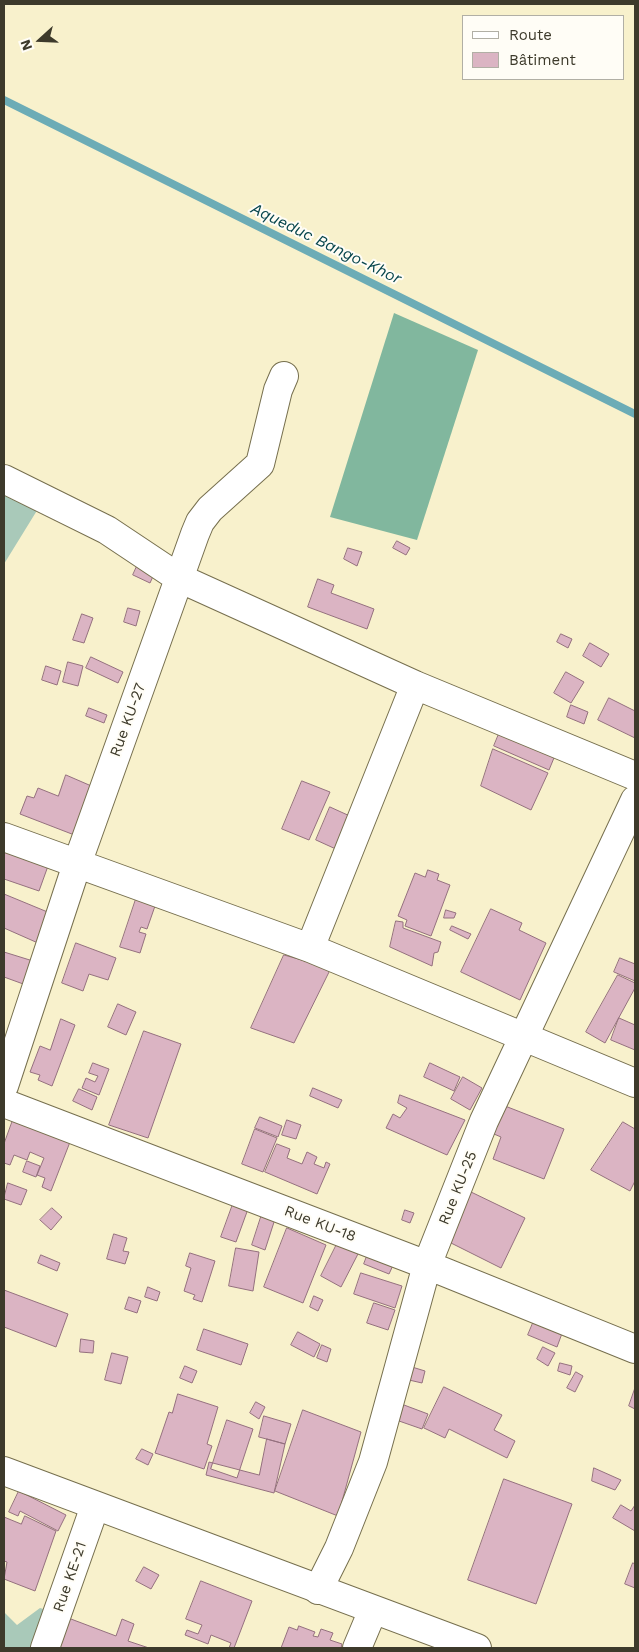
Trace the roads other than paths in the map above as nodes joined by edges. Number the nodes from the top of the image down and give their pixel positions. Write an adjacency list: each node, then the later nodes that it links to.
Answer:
1 (284, 376): 3 (main road, Rue KU-27)
2 (4, 479): 3 (main road)
3 (179, 578): 4 (main road); 8 (main road, Rue KU-27)
4 (416, 686): 5 (main road); 9 (main road)
5 (635, 776)
6 (635, 800): 10 (main road, Rue KU-25)
7 (4, 837): 8 (main road)
8 (77, 864): 9 (main road); 12 (main road, Rue KU-27)
9 (310, 948): 10 (main road)
10 (526, 1036): 11 (main road); 14 (main road, Rue KU-25)
11 (635, 1082)
12 (4, 1086)
13 (4, 1103): 14 (main road, Rue KU-18)
14 (427, 1266): 15 (main road, Rue KU-18); 18 (main road, Rue KU-25)
15 (635, 1349)
16 (4, 1471): 17 (main road)
17 (95, 1506): 18 (main road); 20 (main road, Rue KE-21)
18 (318, 1590): 19 (main road)
19 (373, 1610): 21 (main road); 22 (main road)
20 (45, 1648)
21 (357, 1648)
22 (477, 1648)

